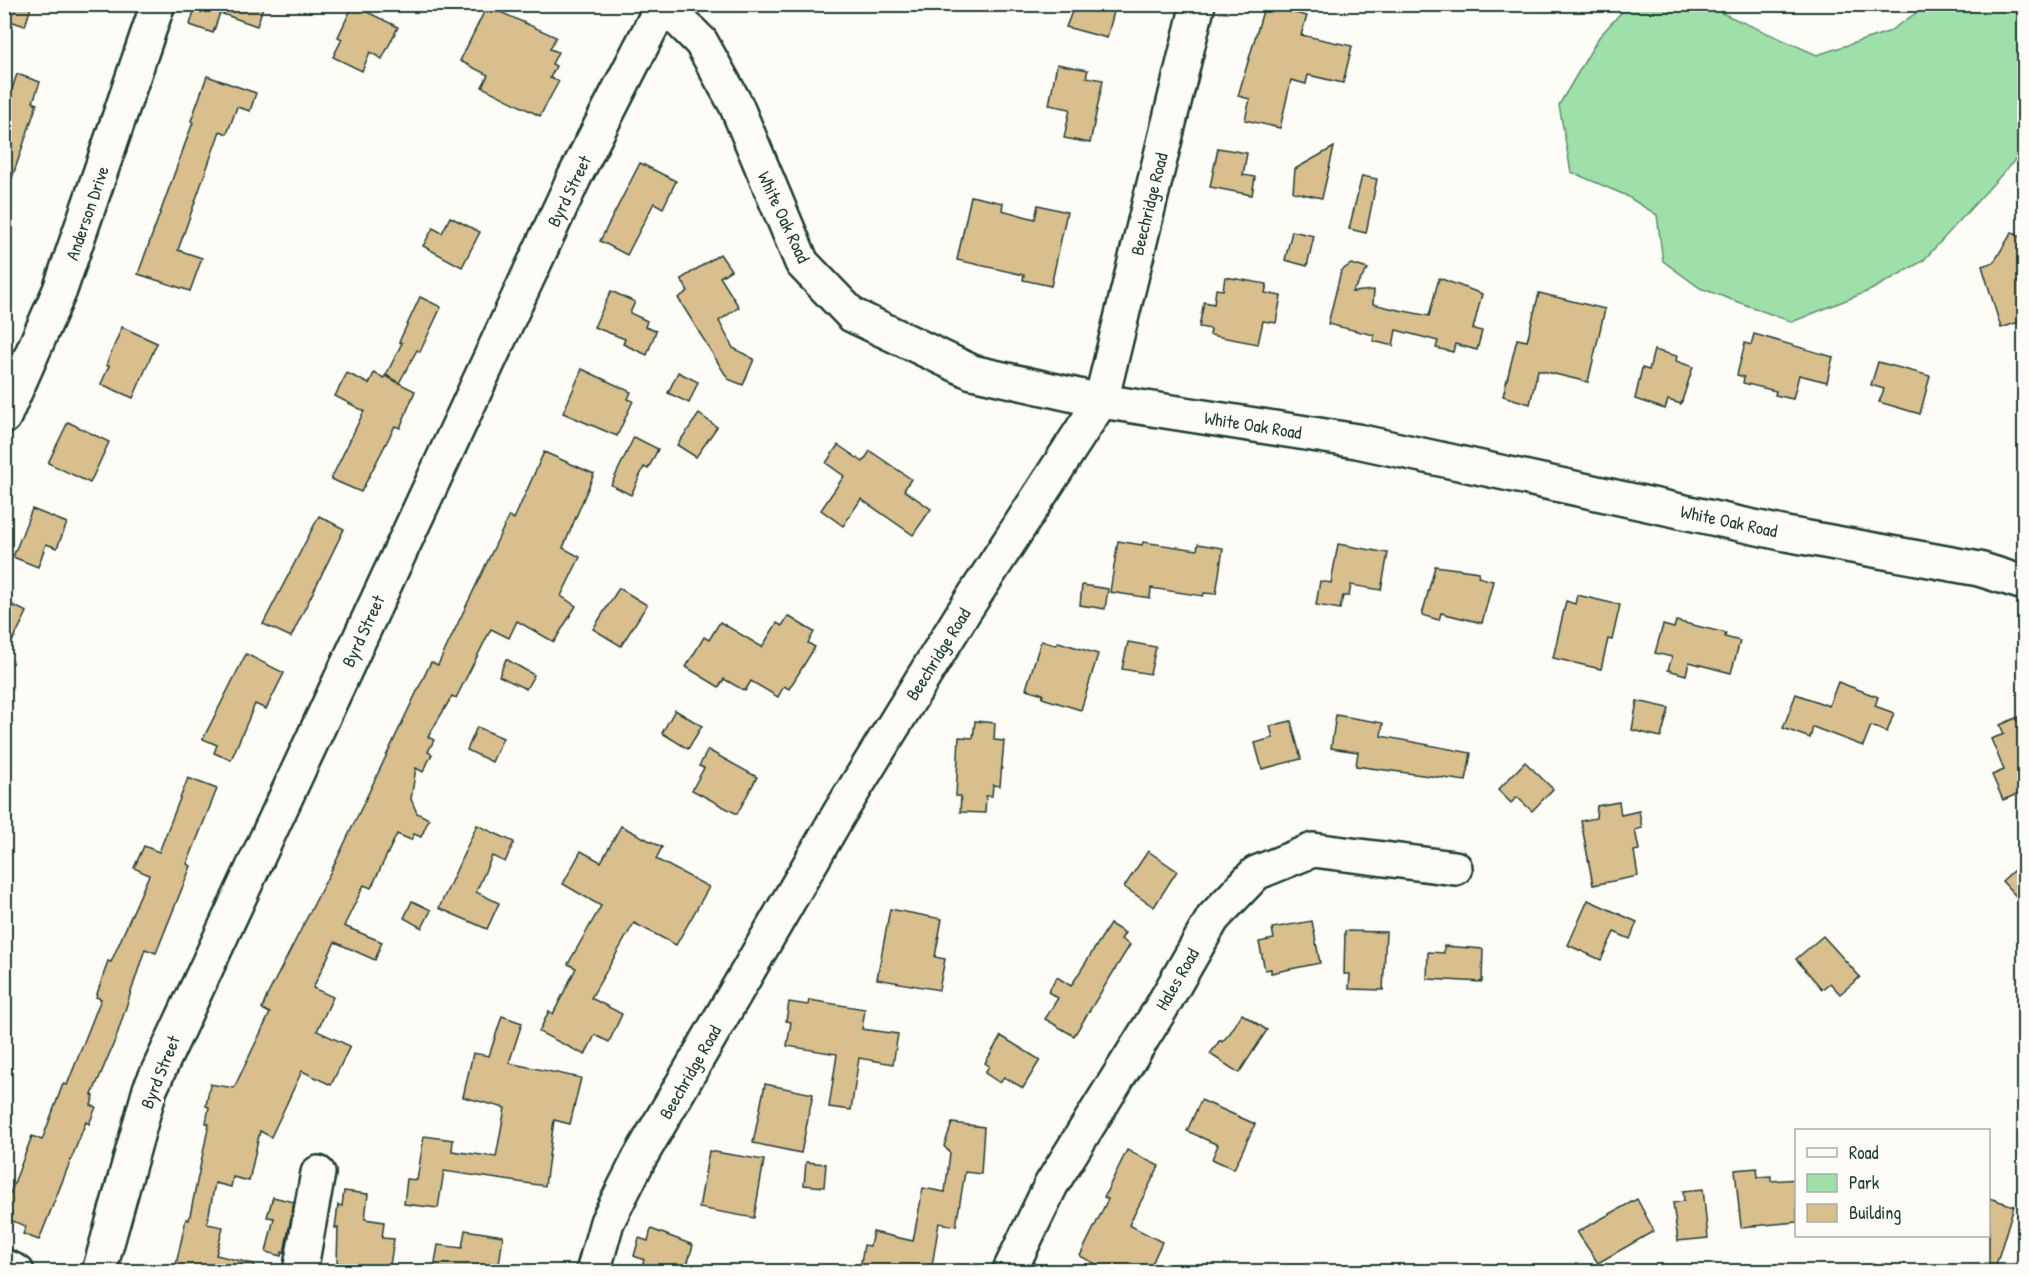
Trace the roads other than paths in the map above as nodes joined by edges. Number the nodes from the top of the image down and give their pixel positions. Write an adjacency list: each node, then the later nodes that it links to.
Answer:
1 (158, 4): 5 (street, Anderson Drive)
2 (663, 4): 4 (street, White Oak Road); 11 (street, Byrd Street)
3 (1198, 4): 4 (street, Beechridge Road)
4 (1101, 401): 6 (street, White Oak Road); 13 (street, Beechridge Road)
5 (4, 417)
6 (2025, 583)
7 (1455, 868): 14 (street, Hales Road)
8 (318, 1173): 12 (street)
9 (4, 1266): 10 (street)
10 (17, 1272)
11 (99, 1272)
12 (300, 1272)
13 (593, 1272)
14 (1009, 1272)

